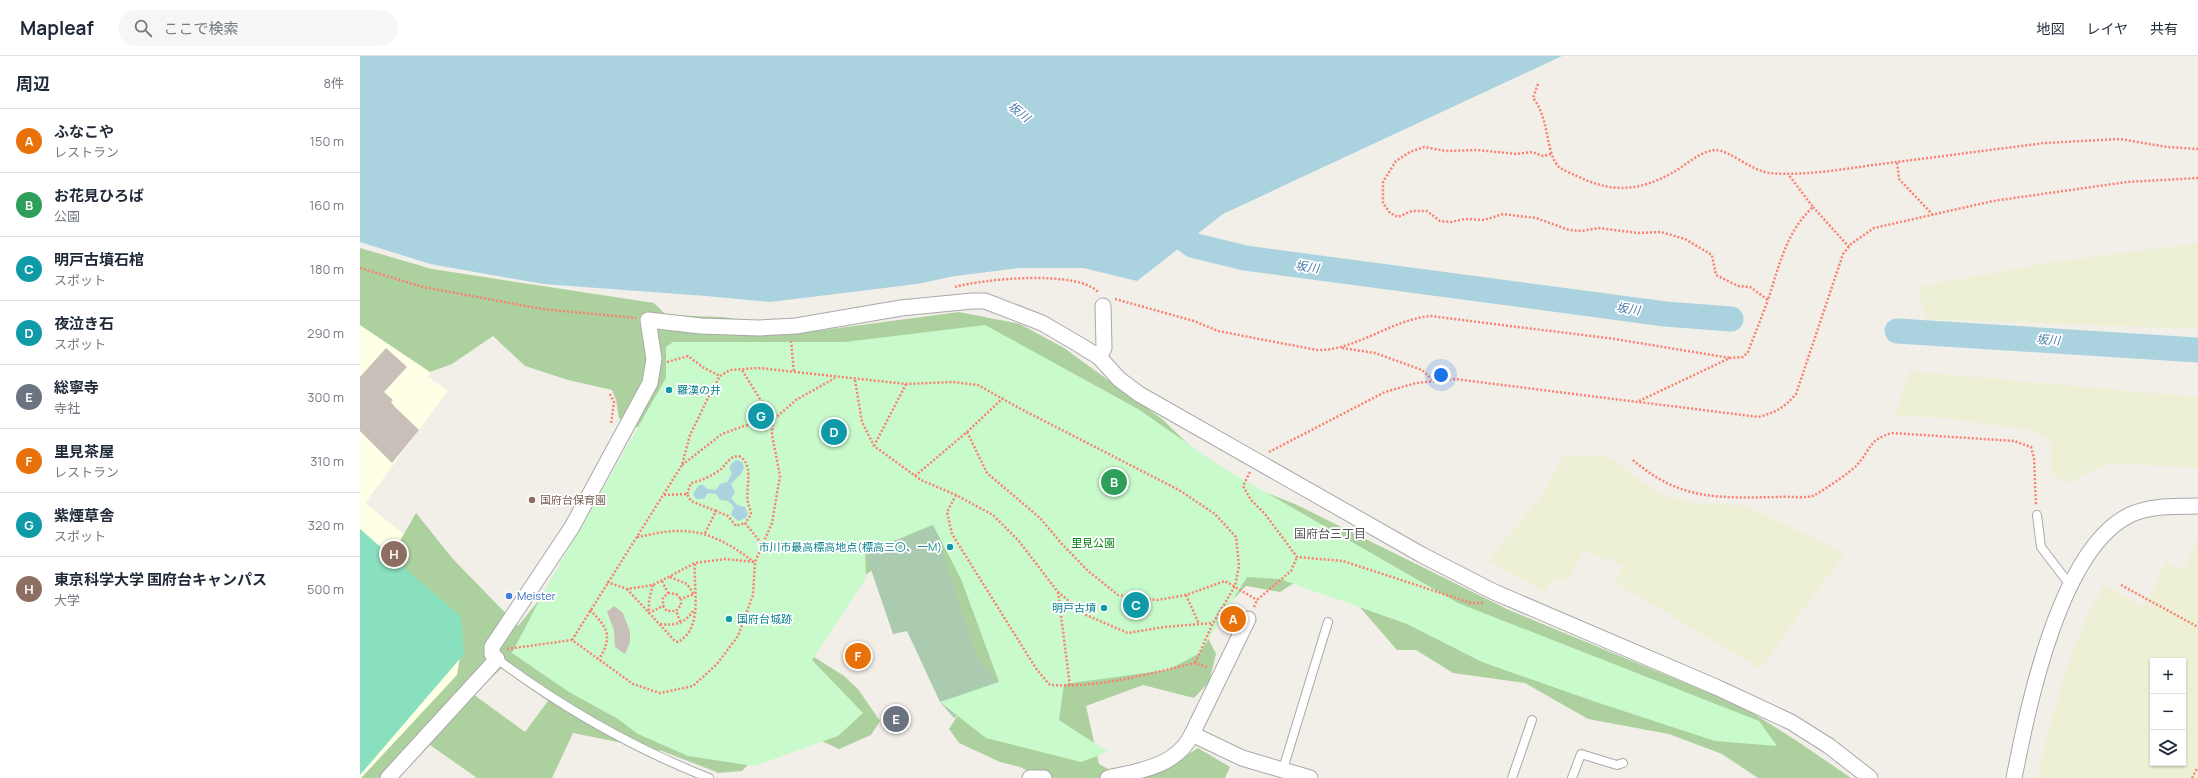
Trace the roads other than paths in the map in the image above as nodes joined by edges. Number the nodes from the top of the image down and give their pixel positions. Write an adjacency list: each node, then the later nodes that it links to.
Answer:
1 (1103, 302): 2 (street)
2 (1099, 357): 8 (street); 21 (street)
3 (2198, 506): 5 (street)
4 (2036, 515): 5 (lane)
5 (2070, 585): 22 (street)
6 (1248, 619): 10 (street)
7 (1328, 622): 12 (lane)
8 (497, 660): 13 (street); 14 (lane)
9 (1532, 720): 19 (lane)
10 (1192, 734): 12 (street); 17 (street)
11 (1623, 763): 20 (lane)
12 (1283, 769): 18 (street)
13 (391, 777)
14 (709, 778)
15 (1030, 778): 16 (street)
16 (1044, 778)
17 (1108, 778)
18 (1310, 778)
19 (1512, 778)
20 (1572, 778)
21 (1870, 778)
22 (2014, 778)

